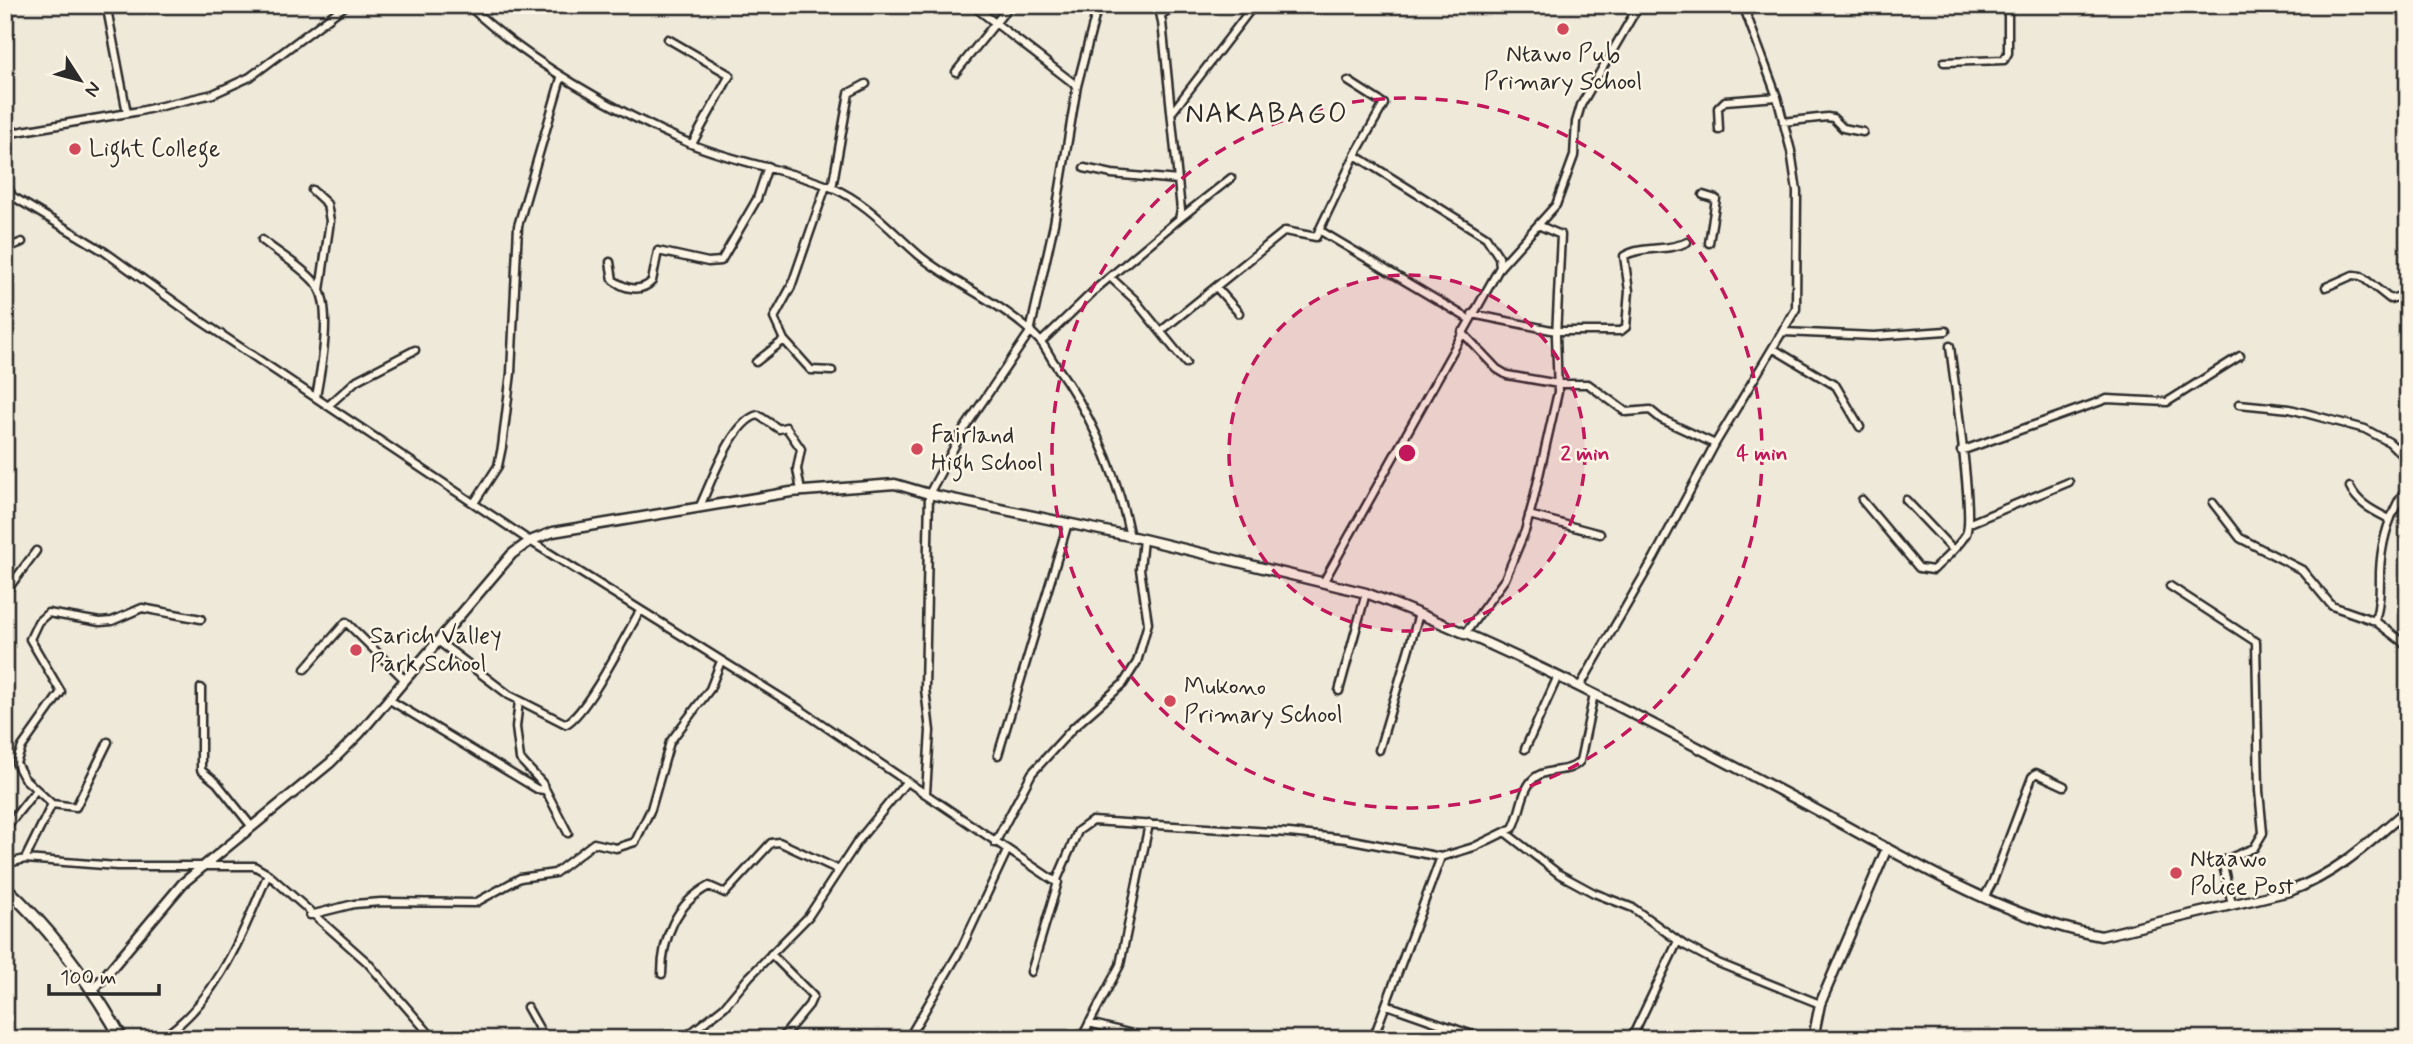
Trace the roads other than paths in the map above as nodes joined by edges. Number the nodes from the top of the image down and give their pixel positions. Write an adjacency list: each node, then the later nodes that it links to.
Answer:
1 (346, 5): 24 (street)
2 (468, 5): 18 (street)
3 (972, 5): 14 (street)
4 (1010, 5): 14 (street)
5 (1098, 5): 21 (street)
6 (1155, 5): 13 (street)
7 (1175, 5): 13 (street)
8 (1639, 5): 40 (street)
9 (1743, 5): 22 (street)
10 (2008, 5): 16 (street)
11 (1251, 9): 23 (street)
12 (108, 14): 24 (street)
13 (1161, 15): 23 (street)
14 (995, 24): 17 (street); 21 (street)
15 (668, 39): 29 (street)
16 (1944, 62)
17 (956, 72)
18 (561, 78): 29 (street); 88 (street)
19 (1348, 81): 30 (street)
20 (866, 84): 36 (street)
21 (1077, 86): 59 (street)
22 (1777, 97): 25 (street); 26 (street)
23 (1173, 111): 35 (street)
24 (127, 113): 28 (street)
25 (1783, 122): 27 (street); 61 (street)
26 (1719, 130)
27 (1863, 132)
28 (5, 134)
29 (692, 144): 31 (street)
30 (1355, 155): 41 (street); 48 (street)
31 (768, 166): 36 (street); 47 (street)
32 (1084, 168): 35 (street)
33 (1231, 178): 39 (street)
34 (5, 180): 72 (street)
35 (1178, 180): 39 (street)
36 (829, 187): 59 (street); 62 (street)
37 (312, 190): 52 (street)
38 (1703, 195): 45 (street)
39 (1179, 219): 49 (street)
40 (1538, 225): 48 (street); 57 (street)
41 (1320, 230): 51 (street); 55 (street)
42 (262, 240): 52 (street)
43 (22, 242): 46 (street)
44 (1687, 242): 57 (street)
45 (1709, 243)
46 (5, 249)
47 (610, 262)
48 (1500, 267): 55 (street)
49 (1110, 277): 56 (street); 63 (street)
50 (2326, 287): 53 (street)
51 (1217, 288): 54 (street); 56 (street)
52 (320, 290): 72 (street)
53 (2408, 294)
54 (1239, 313)
55 (1471, 317): 57 (street); 60 (street)
56 (1161, 331): 69 (street)
57 (1556, 331): 71 (street)
58 (1945, 331): 61 (street)
59 (1030, 332): 63 (street); 85 (street)
60 (1462, 332): 71 (street); 101 (street)
61 (1784, 332): 65 (street)
62 (784, 340): 68 (street); 70 (street)
63 (1041, 342): 96 (street)
64 (1950, 346): 79 (street)
65 (1774, 349): 75 (street); 77 (street)
66 (415, 350): 74 (street)
67 (2240, 356): 79 (street)
68 (756, 362)
69 (1186, 363)
70 (832, 371)
71 (1559, 384): 77 (street); 91 (street)
72 (316, 397): 74 (street)
73 (2239, 404): 78 (street)
74 (329, 405): 88 (street)
75 (1860, 427)
76 (2408, 440): 78 (street)
77 (1715, 444): 116 (street)
78 (2395, 448): 80 (street)
79 (1961, 451): 94 (street)
80 (2408, 460)
81 (2069, 482): 94 (street)
82 (2408, 485): 92 (street)
83 (2350, 487): 92 (street)
84 (801, 491): 85 (street); 90 (street); 90 (street)
85 (929, 494): 93 (street); 130 (street)
86 (1862, 500): 99 (street)
87 (1906, 500): 99 (street)
88 (474, 503): 98 (street)
89 (2213, 503): 108 (street)
90 (700, 506): 98 (street)
91 (1529, 515): 95 (street); 109 (street)
92 (2389, 519): 108 (street)
93 (1068, 523): 96 (street); 125 (street)
94 (1969, 523): 99 (street)
95 (1600, 534)
96 (1130, 537): 97 (street)
97 (1143, 539): 101 (street); 138 (street)
98 (530, 541): 105 (street); 110 (street)
99 (1953, 550)
100 (37, 551): 103 (street)
101 (1324, 582): 104 (street)
102 (2170, 586): 150 (street)
103 (5, 592)
104 (1366, 593): 106 (street); 118 (street)
105 (640, 611): 112 (street); 121 (street)
106 (1419, 614): 109 (street); 124 (street)
107 (201, 619): 128 (street)
108 (2375, 621): 111 (street)
109 (1464, 635): 114 (street)
110 (438, 641): 115 (street); 121 (street)
111 (2408, 646)
112 (721, 661): 126 (street); 151 (street)
113 (305, 669): 115 (street)
114 (1558, 676): 116 (street); 123 (street)
115 (405, 680): 120 (street)
116 (1580, 686): 119 (street)
117 (201, 688): 134 (street)
118 (1339, 691)
119 (1594, 694): 137 (street); 139 (street)
120 (388, 699): 129 (street); 134 (street)
121 (519, 701): 129 (street)
122 (108, 742): 131 (street)
123 (1525, 748)
124 (1379, 750)
125 (998, 755)
126 (908, 781): 130 (street); 145 (street)
127 (2064, 786): 149 (street)
128 (36, 790): 131 (street); 135 (street)
129 (544, 790): 136 (street)
130 (926, 793): 138 (street)
131 (52, 804): 142 (street)
132 (2408, 808): 150 (street)
133 (1149, 824): 141 (street); 147 (street); 160 (street)
134 (252, 827): 144 (street)
135 (5, 829)
136 (569, 833)
137 (1506, 834): 141 (street); 152 (street)
138 (995, 843): 140 (street)
139 (1887, 848): 149 (street); 157 (street)
140 (1007, 851): 147 (street); 167 (street)
141 (1441, 857): 158 (street)
142 (25, 859): 143 (street); 144 (street)
143 (5, 864)
144 (201, 867): 146 (street); 156 (street)
145 (839, 870): 153 (street); 155 (street)
146 (268, 874): 151 (street); 162 (street)
147 (1058, 882): 154 (street)
148 (5, 887): 156 (main road)
149 (1985, 896): 150 (street)
150 (2232, 904)
151 (310, 915): 163 (street)
152 (1678, 941): 157 (street); 174 (street)
153 (771, 954): 165 (street); 166 (street)
154 (1031, 972)
155 (662, 974)
156 (94, 989): 161 (main road)
157 (1820, 1004): 175 (street)
158 (1387, 1005): 170 (street); 171 (street)
159 (527, 1007): 164 (street)
160 (1089, 1023): 168 (street); 169 (street)
161 (122, 1039)
162 (160, 1039)
163 (434, 1039)
164 (545, 1039)
165 (683, 1039)
166 (781, 1039)
167 (908, 1039)
168 (1081, 1039)
169 (1153, 1039)
170 (1373, 1039)
171 (1484, 1039)
172 (1497, 1039): 173 (street)
173 (1511, 1039)
174 (1631, 1039)
175 (1814, 1039)

